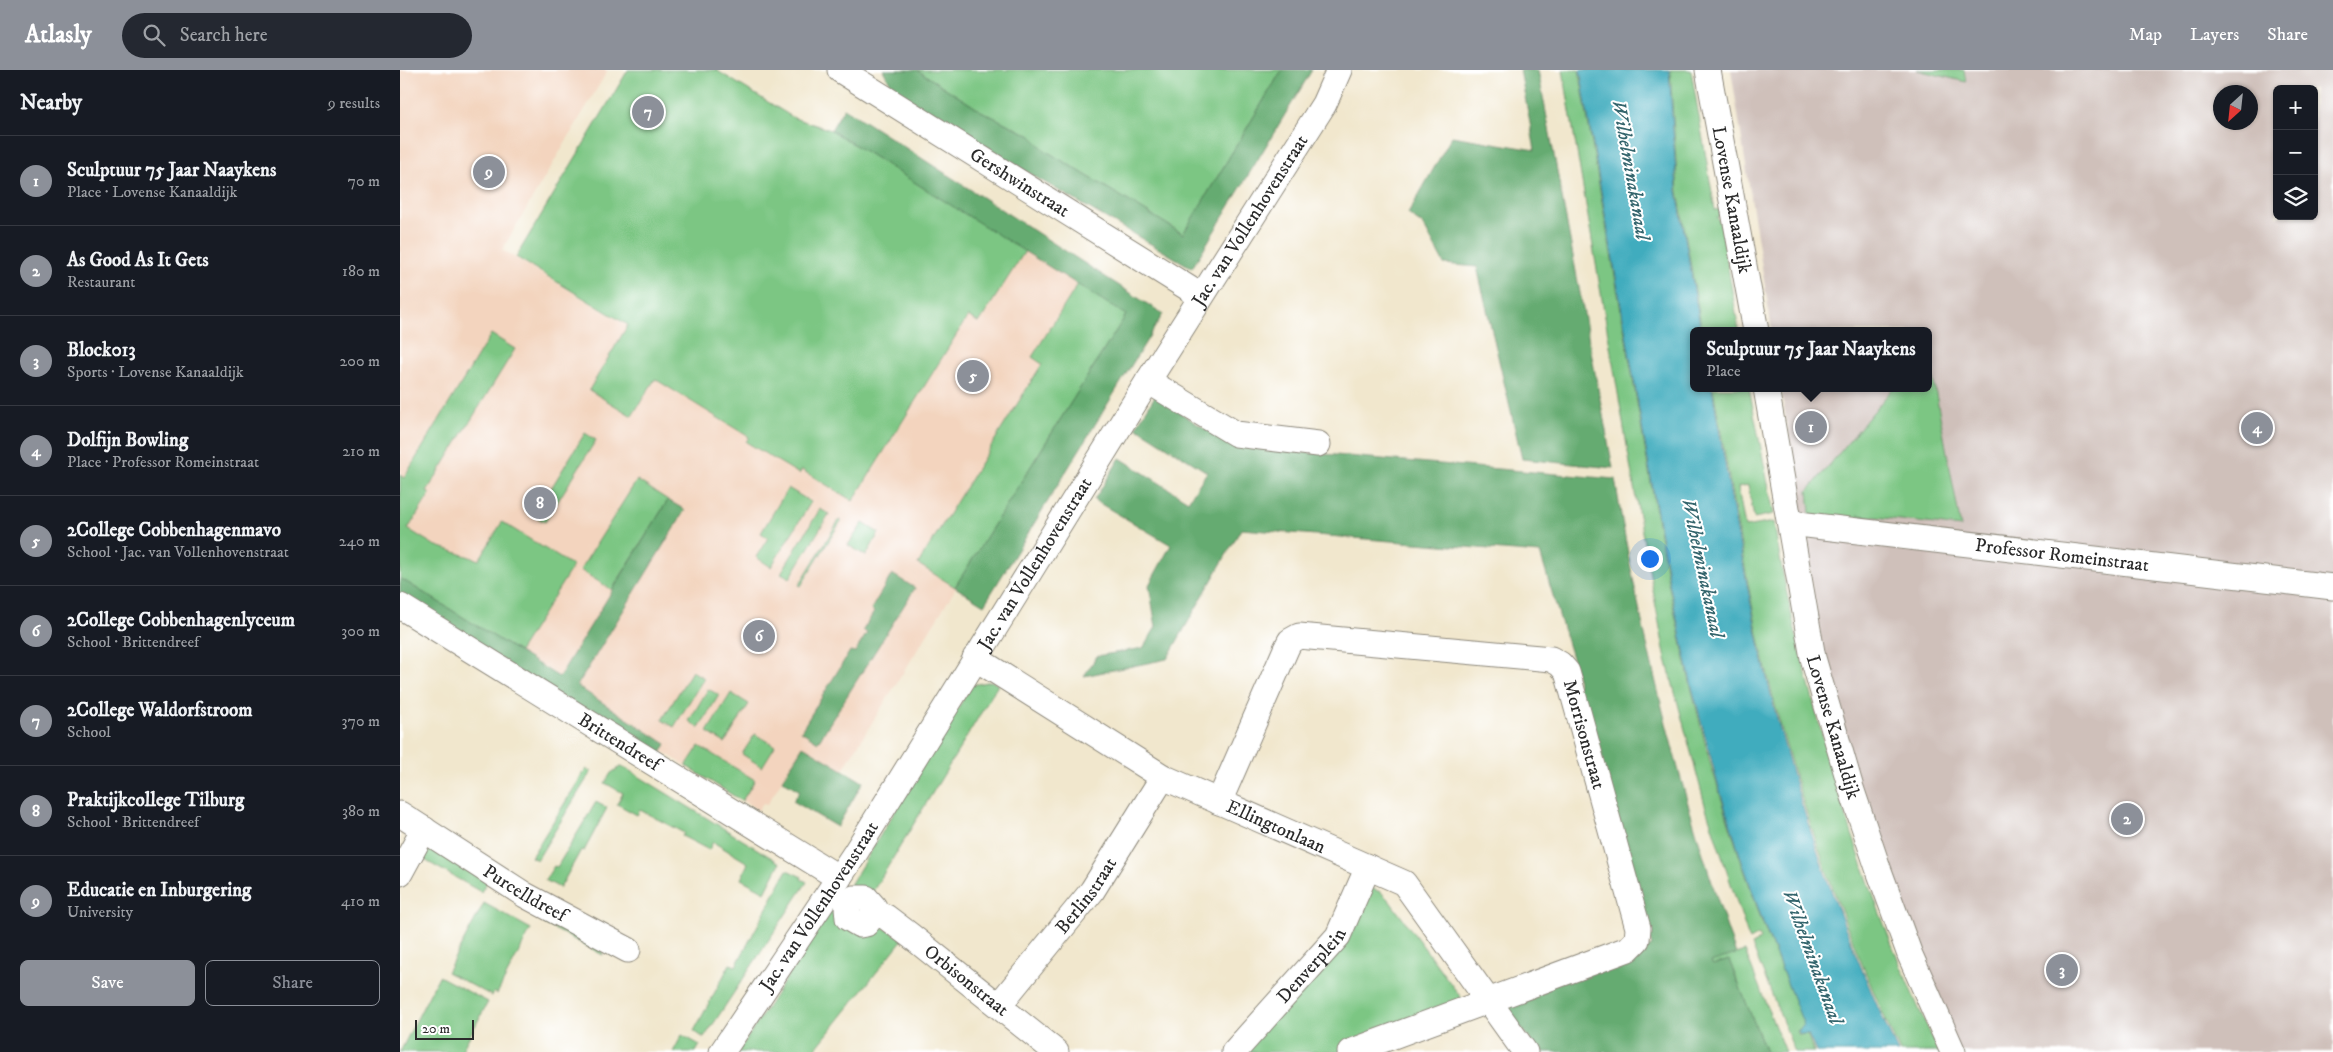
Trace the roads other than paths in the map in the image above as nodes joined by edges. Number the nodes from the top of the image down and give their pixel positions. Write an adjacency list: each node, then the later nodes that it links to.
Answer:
1 (840, 70): 4 (street, Gershwinstraat)
2 (1339, 70): 4 (street, Jac. van Vollenhovenstraat)
3 (1708, 70): 5 (street, Lovense Kanaaldijk)
4 (1201, 296): 6 (street, Jac. van Vollenhovenstraat)
5 (1755, 327)
6 (1148, 381): 8 (street); 12 (street, Jac. van Vollenhovenstraat)
7 (1767, 392): 9 (street, Lovense Kanaaldijk)
8 (1318, 444)
9 (1790, 523): 10 (street, Professor Romeinstraat); 29 (street, Lovense Kanaaldijk)
10 (2333, 587)
11 (400, 606): 19 (street, Brittendreef)
12 (974, 658): 13 (street, Ellingtonlaan); 19 (street, Jac. van Vollenhovenstraat)
13 (1162, 777): 14 (street, Ellingtonlaan); 23 (street, Berlinstraat)
14 (1219, 802): 17 (street, Ellingtonlaan); 22 (street, Morrisonstraat)
15 (400, 814): 16 (street, Purcelldreef)
16 (424, 829): 18 (street); 21 (street, Purcelldreef)
17 (1368, 867): 22 (street, Ellingtonlaan); 26 (street, Denverplein)
18 (400, 873)
19 (839, 878): 24 (street, Jac. van Vollenhovenstraat)
20 (875, 913): 23 (street, Orbisonstraat)
21 (628, 950)
22 (1489, 1002): 27 (street); 28 (street, Ellingtonlaan)
23 (999, 1005): 25 (street, Orbisonstraat)
24 (722, 1052)
25 (1056, 1052)
26 (1234, 1052)
27 (1350, 1052)
28 (1525, 1052)
29 (1953, 1052)

